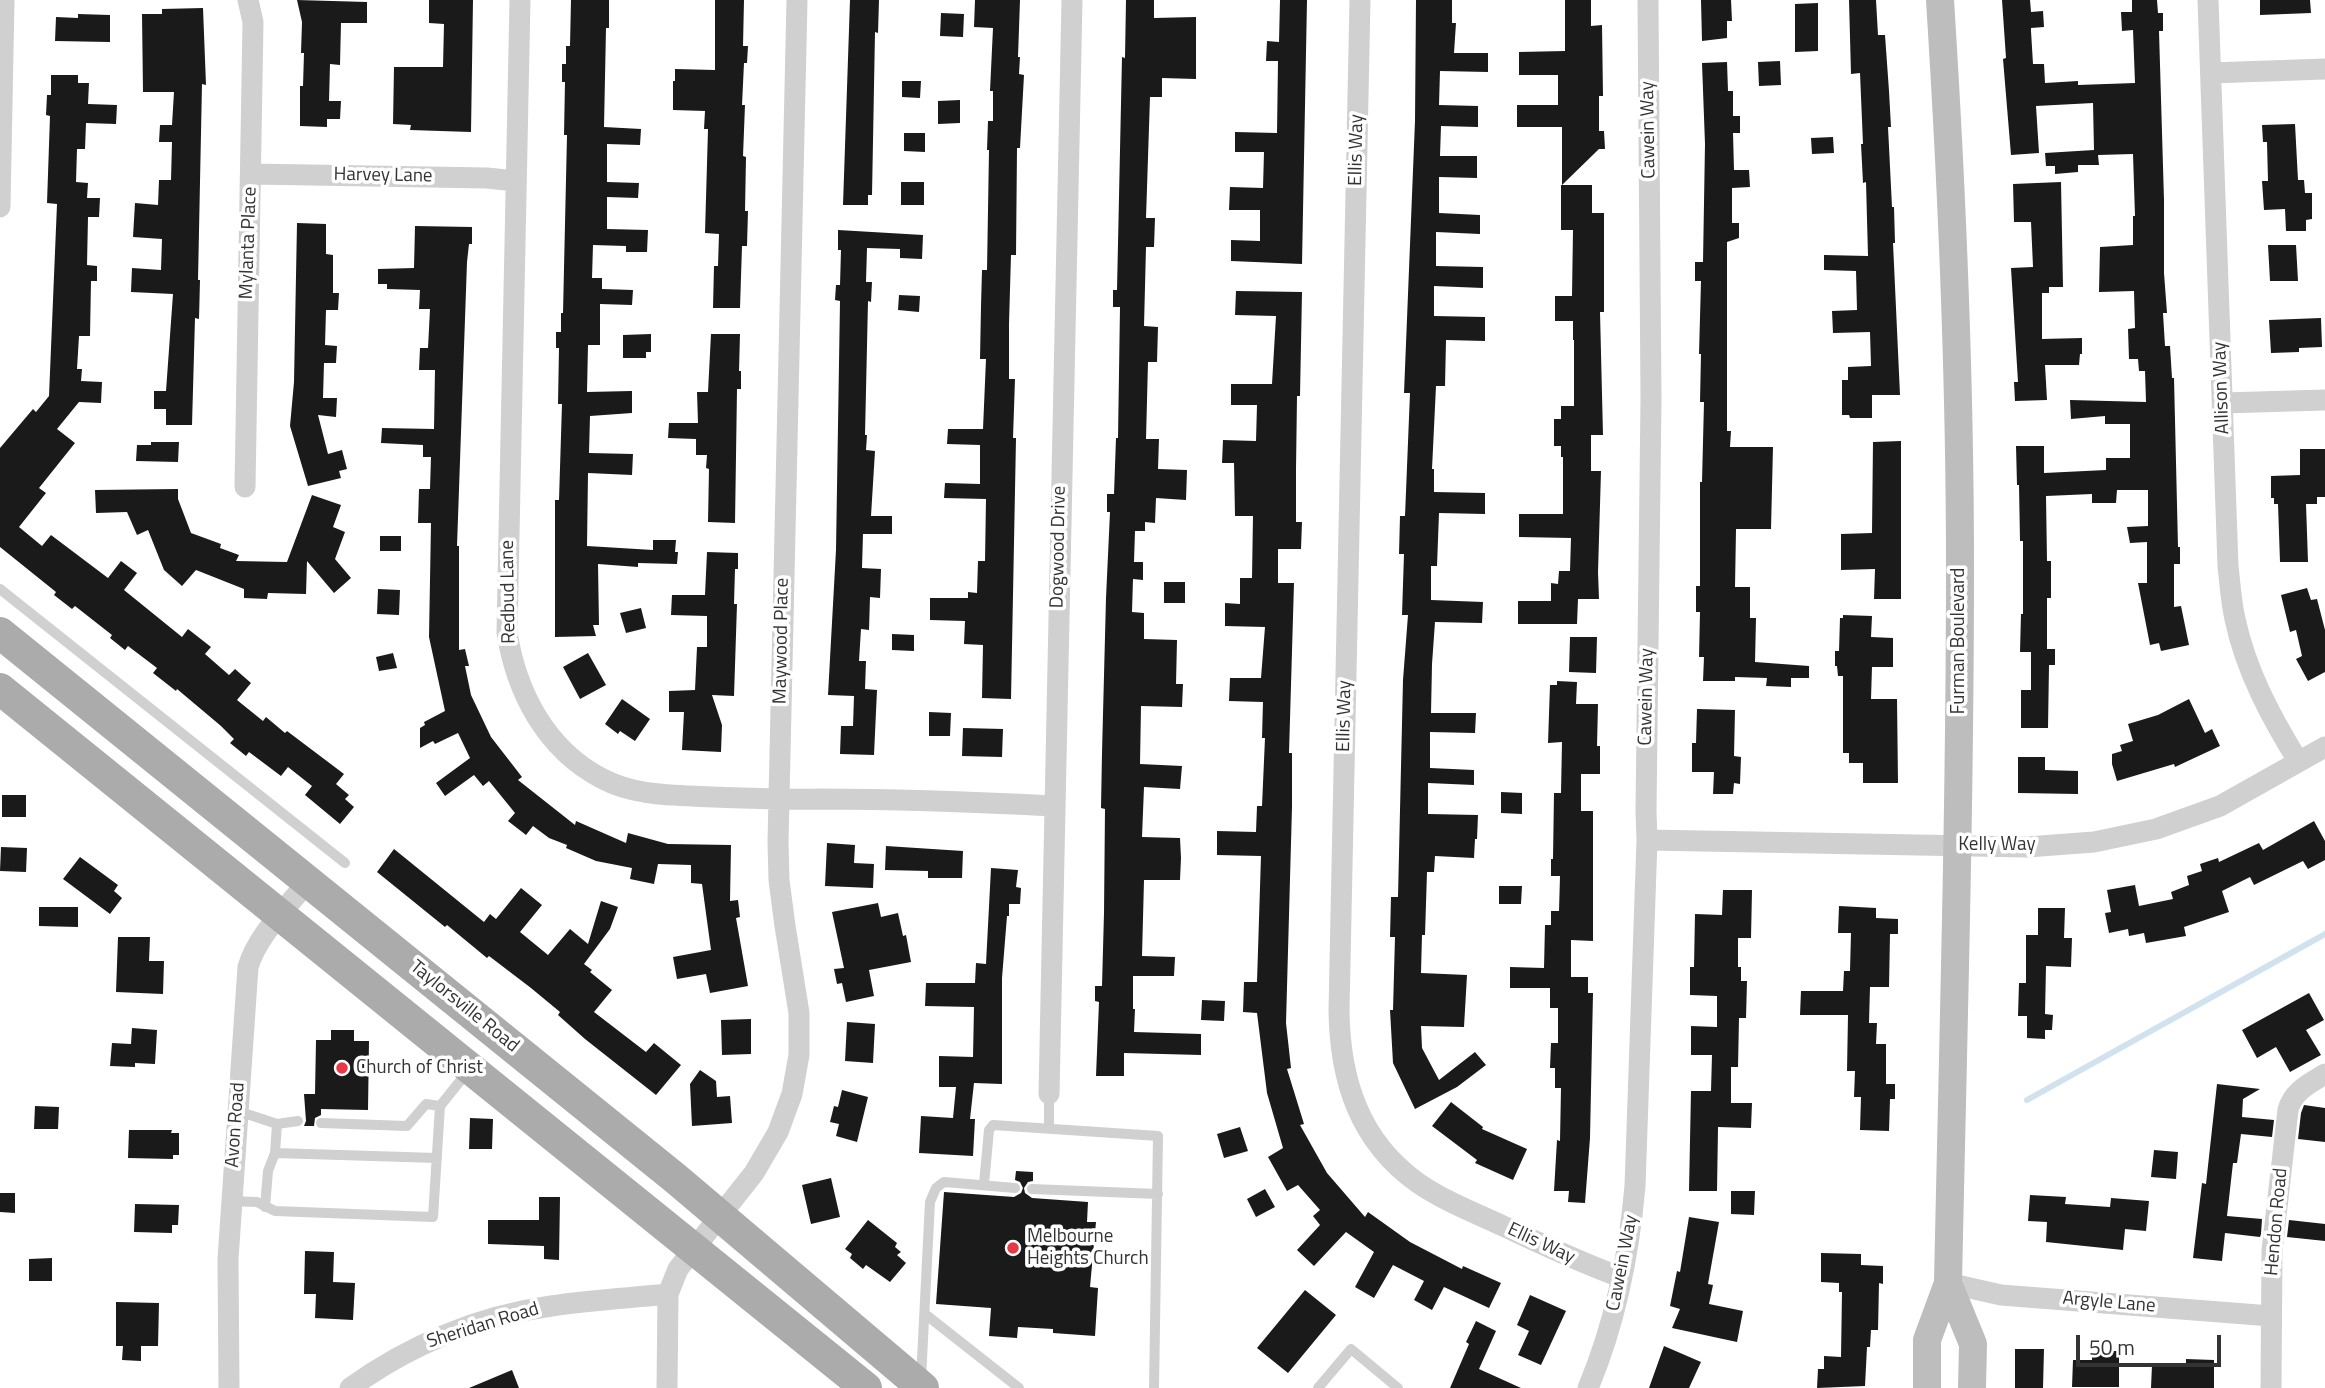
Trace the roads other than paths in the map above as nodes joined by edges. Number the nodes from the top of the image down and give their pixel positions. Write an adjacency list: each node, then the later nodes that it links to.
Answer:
1 (5, 0): 14 (street)
2 (248, 0): 12 (street, Mylanta Place)
3 (520, 0): 13 (street, Redbud Lane)
4 (797, 0): 23 (street, Maywood Place)
5 (1072, 0): 24 (street, Dogwood Drive)
6 (1360, 0): 49 (street, Ellis Way)
7 (1648, 0): 25 (street, Cawein Way)
8 (1940, 0): 26 (street, Furman Boulevard)
9 (2208, 0): 11 (street, Allison Way)
10 (2325, 69): 11 (street)
11 (2211, 73): 16 (street, Allison Way)
12 (251, 174): 13 (street, Harvey Lane); 17 (street, Mylanta Place)
13 (516, 181): 23 (street, Redbud Lane)
14 (0, 207)
15 (2325, 400): 16 (street)
16 (2223, 403): 22 (street, Allison Way)
17 (244, 487)
18 (0, 589): 27 (lane)
19 (0, 633): 28 (main road, Taylorsville Road)
20 (0, 689): 29 (main road)
21 (2325, 747): 22 (street, Kelly Way)
22 (2298, 761): 26 (street, Kelly Way)
23 (778, 801): 24 (street, Redbud Lane); 47 (street, Maywood Place)
24 (1053, 806): 32 (street, Dogwood Drive)
25 (1647, 840): 26 (street, Kelly Way); 49 (street, Cawein Way)
26 (1958, 845): 50 (street, Furman Boulevard)
27 (345, 863)
28 (308, 881): 29 (street, Avon Road); 47 (main road, Taylorsville Road)
29 (281, 915): 30 (main road); 34 (street, Avon Road)
30 (470, 1068): 33 (lane); 48 (main road)
31 (2325, 1074): 53 (street, Hendon Road)
32 (1049, 1094): 38 (lane)
33 (440, 1106): 36 (lane); 40 (lane)
34 (237, 1113): 37 (lane); 45 (street, Avon Road)
35 (298, 1121): 37 (lane)
36 (321, 1123)
37 (277, 1124): 39 (lane)
38 (1049, 1128): 41 (lane); 44 (lane)
39 (275, 1153): 40 (lane); 46 (lane)
40 (436, 1158): 46 (lane)
41 (984, 1184): 42 (lane); 52 (lane)
42 (1015, 1188)
43 (1032, 1189): 44 (lane)
44 (1158, 1194): 60 (lane)
45 (231, 1201): 46 (lane); 55 (street, Avon Road)
46 (265, 1207)
47 (720, 1215): 48 (street, Maywood Place); 54 (main road, Taylorsville Road)
48 (693, 1249): 51 (street, Maywood Place); 58 (main road)
49 (1621, 1277): 63 (street, Cawein Way)
50 (1948, 1283): 53 (street, Argyle Lane); 64 (street, Furman Boulevard); 65 (street, Furman Boulevard)
51 (668, 1294): 56 (street, Sheridan Road); 57 (street)
52 (925, 1314): 54 (lane); 59 (lane)
53 (2270, 1316): 66 (street, Hendon Road)
54 (921, 1387)
55 (229, 1388)
56 (350, 1388)
57 (667, 1388)
58 (866, 1388)
59 (1019, 1388)
60 (1154, 1388)
61 (1318, 1388): 62 (lane)
62 (1398, 1388)
63 (1588, 1388)
64 (1927, 1388)
65 (1972, 1388)
66 (2271, 1388)

